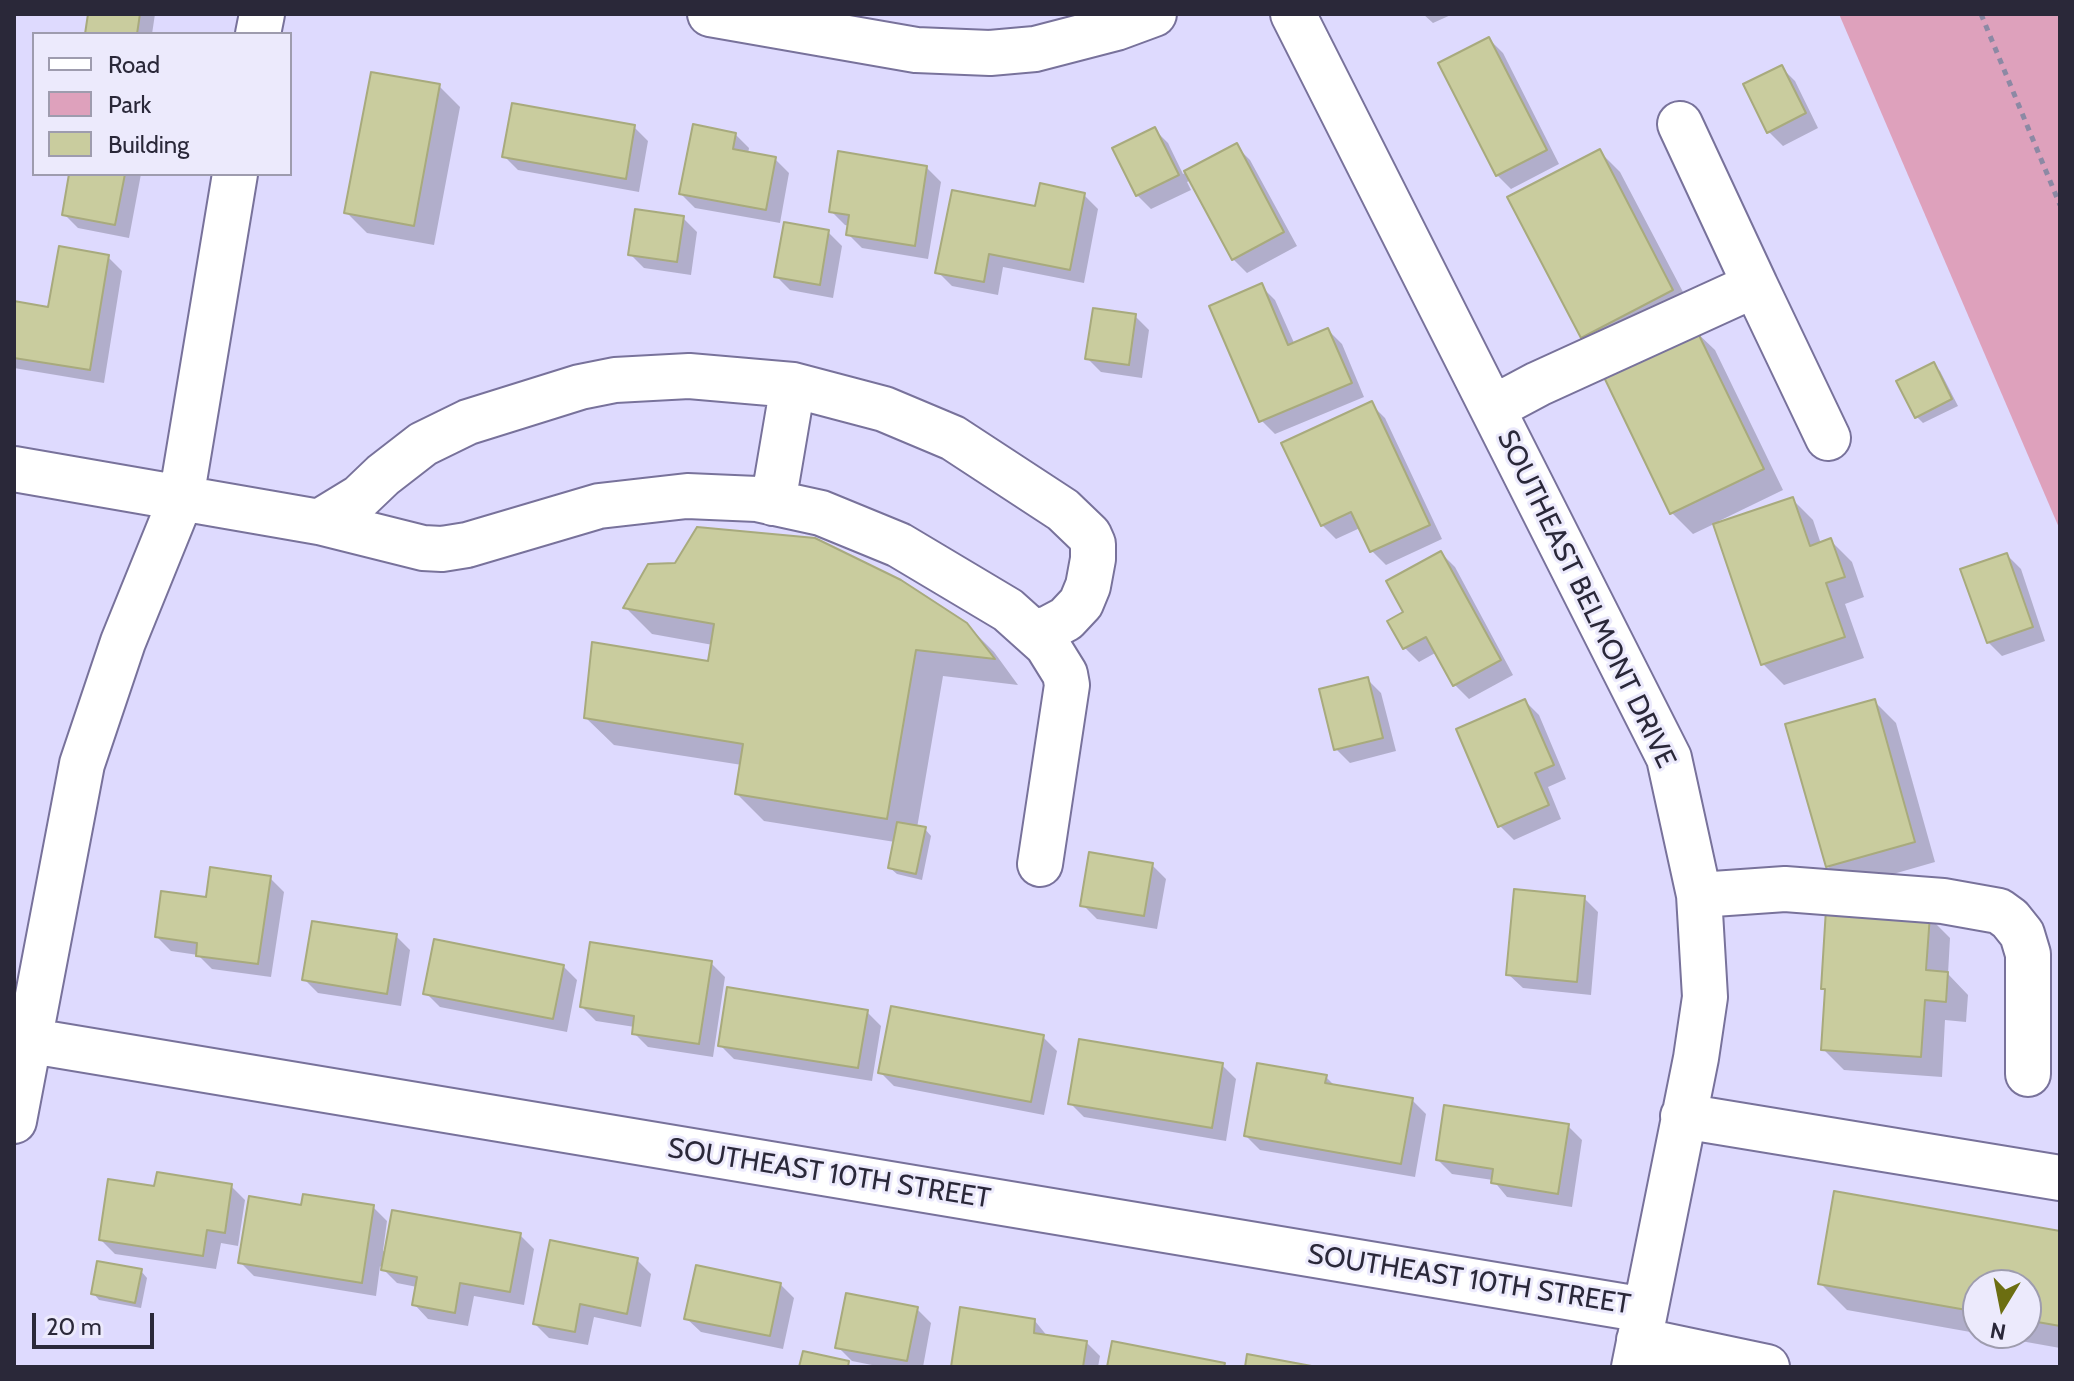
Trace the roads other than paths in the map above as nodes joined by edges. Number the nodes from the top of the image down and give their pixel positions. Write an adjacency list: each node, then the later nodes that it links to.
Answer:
1 (710, 14): 2 (street)
2 (1154, 14)
3 (1293, 14): 8 (street, SOUTHEAST BELMONT DRIVE)
4 (1680, 124): 6 (street)
5 (235, 176): 11 (street)
6 (1755, 285): 8 (street); 9 (street)
7 (793, 385): 12 (street); 13 (street); 14 (street)
8 (1493, 408): 16 (street, SOUTHEAST BELMONT DRIVE)
9 (1828, 438)
10 (14, 469): 11 (street)
11 (181, 499): 13 (street); 17 (street)
12 (773, 503): 13 (street); 14 (street)
13 (319, 522)
14 (1033, 632): 15 (street)
15 (1040, 864)
16 (1699, 895): 18 (street); 19 (street, SOUTHEAST BELMONT DRIVE)
17 (21, 1039): 20 (street); 22 (street, SOUTHEAST 10TH STREET)
18 (2028, 1074)
19 (1683, 1116): 21 (street); 22 (street, SOUTHEAST BELMONT DRIVE)
20 (14, 1121)
21 (2060, 1178)
22 (1639, 1339): 23 (street, SOUTHEAST 10TH STREET)
23 (1767, 1367)

